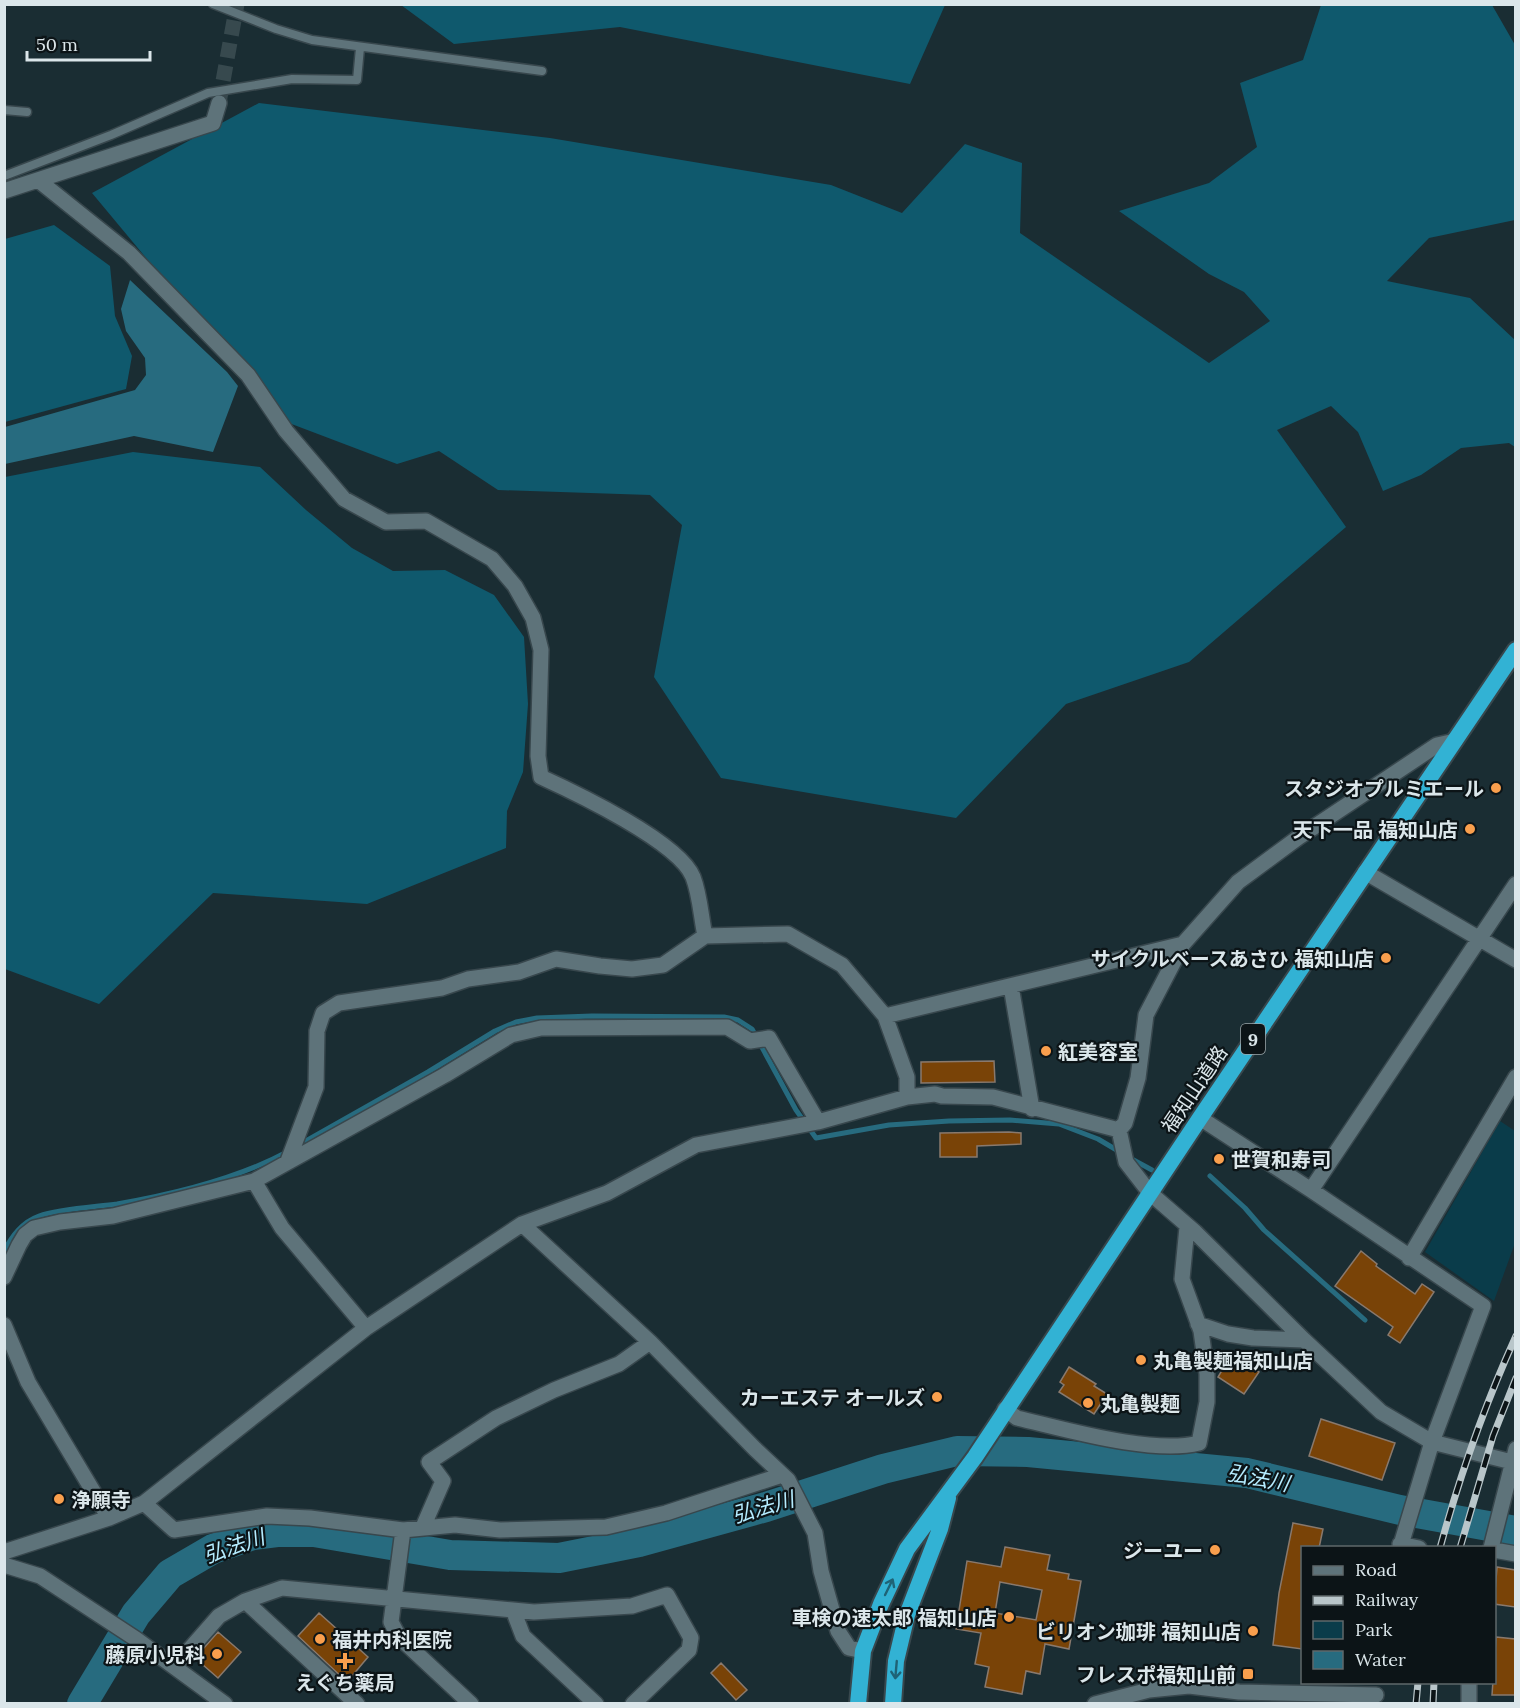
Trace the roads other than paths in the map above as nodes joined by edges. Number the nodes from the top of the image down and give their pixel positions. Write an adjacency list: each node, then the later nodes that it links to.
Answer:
1 (213, 4): 2 (lane)
2 (360, 48): 3 (lane); 7 (lane)
3 (542, 71)
4 (219, 103): 8 (street)
5 (4, 110): 6 (lane)
6 (27, 112)
7 (4, 176)
8 (38, 180): 9 (street); 14 (street)
9 (4, 190)
10 (1515, 650): 11 (highway, 福知山道路 / 9)
11 (1455, 741): 12 (highway, 福知山道路 / 9); 16 (street)
12 (1365, 872): 15 (street); 23 (highway, 福知山道路 / 9)
13 (1515, 884): 15 (street)
14 (705, 936): 19 (street); 26 (street)
15 (1479, 940): 17 (street); 28 (street)
16 (1183, 945): 18 (street); 25 (street)
17 (1515, 960)
18 (1011, 986): 19 (street); 22 (street)
19 (885, 1016): 21 (street)
20 (1515, 1077): 32 (street)
21 (907, 1096): 22 (street); 24 (street)
22 (1032, 1109): 25 (street)
23 (1200, 1118): 28 (street); 29 (highway, 福知山道路 / 9)
24 (818, 1122): 26 (street); 30 (street)
25 (1119, 1130): 29 (street)
26 (288, 1161): 27 (street)
27 (254, 1181): 33 (street); 36 (street)
28 (1311, 1190): 32 (street)
29 (1150, 1193): 31 (street); 39 (highway, 福知山道路 / 9)
30 (522, 1224): 36 (street); 38 (street)
31 (1187, 1227): 34 (street); 37 (street)
32 (1409, 1258): 40 (street)
33 (4, 1277)
34 (1198, 1324): 37 (street); 39 (street)
35 (4, 1325): 45 (street)
36 (366, 1328): 44 (street)
37 (1304, 1340): 40 (street)
38 (650, 1342): 42 (street); 46 (street)
39 (1005, 1409): 43 (highway, 福知山道路 / 9)
40 (1432, 1442): 41 (street); 48 (street)
41 (1514, 1458): 49 (street)
42 (782, 1475): 46 (street); 57 (street)
43 (949, 1494): 57 (highway, 福知山道路 / 9, one-way to 43); 67 (highway, 福知山道路 / 9, one-way to 67)
44 (144, 1503): 45 (street); 47 (street)
45 (109, 1518): 51 (street)
46 (423, 1527): 47 (street)
47 (403, 1530): 54 (street)
48 (1400, 1546)
49 (1491, 1546)
50 (1496, 1550): 52 (street)
51 (4, 1552)
52 (1515, 1554)
53 (4, 1565): 58 (street)
54 (395, 1598): 55 (street); 56 (street); 63 (street)
55 (245, 1601): 58 (street); 62 (street)
56 (513, 1610): 64 (street); 65 (street)
57 (863, 1651): 66 (highway, 福知山道路 / 9)
58 (175, 1666): 61 (street)
59 (1469, 1684): 69 (street)
60 (1376, 1694): 68 (street)
61 (225, 1704)
62 (357, 1704)
63 (471, 1704)
64 (596, 1704)
65 (633, 1704)
66 (858, 1704)
67 (893, 1704)
68 (1095, 1704)
69 (1469, 1704)

